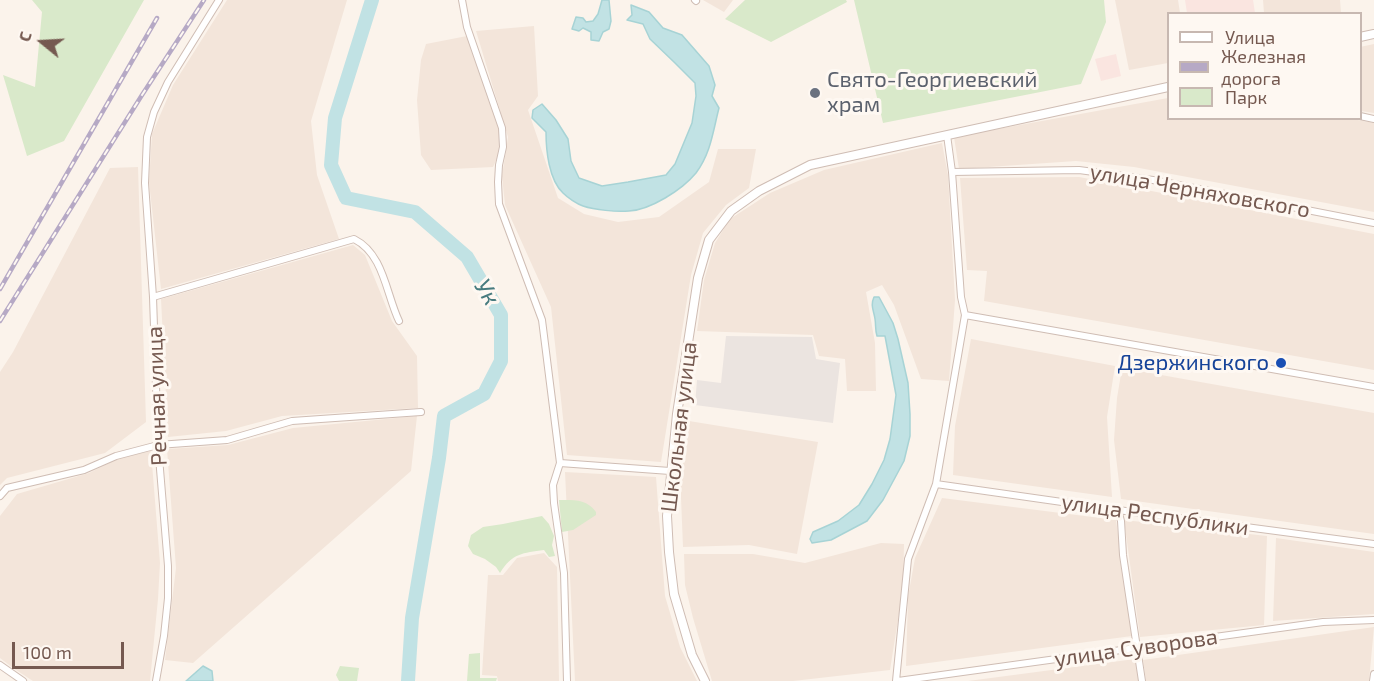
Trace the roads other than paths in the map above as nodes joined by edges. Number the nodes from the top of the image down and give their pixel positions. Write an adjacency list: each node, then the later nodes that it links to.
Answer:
1 (219, 0): 7 (street, Речная улица)
2 (462, 0): 13 (street)
3 (1167, 87): 4 (street, Школьная улица)
4 (947, 135): 5 (street); 14 (street, Школьная улица)
5 (952, 172): 6 (street, улица Черняховского); 8 (street)
6 (1374, 222)
7 (153, 297): 9 (street); 12 (street, Речная улица)
8 (965, 315): 10 (street); 15 (street)
9 (399, 321)
10 (1374, 387)
11 (421, 412): 12 (street)
12 (158, 445): 16 (street); 25 (street, Речная улица)
13 (560, 463): 14 (street); 26 (street)
14 (670, 471): 27 (street, Школьная улица)
15 (936, 484): 17 (street, улица Республики); 28 (street)
16 (0, 496)
17 (1118, 510): 18 (street, улица Республики); 20 (street)
18 (1374, 544)
19 (1374, 620): 20 (street, улица Суворова)
20 (1137, 648): 28 (street, улица Суворова); 29 (street)
21 (0, 665): 23 (street)
22 (1374, 674): 30 (street)
23 (13, 679): 24 (street)
24 (23, 681)
25 (156, 681)
26 (567, 681)
27 (705, 681)
28 (897, 681)
29 (1142, 681)
30 (1373, 681)

